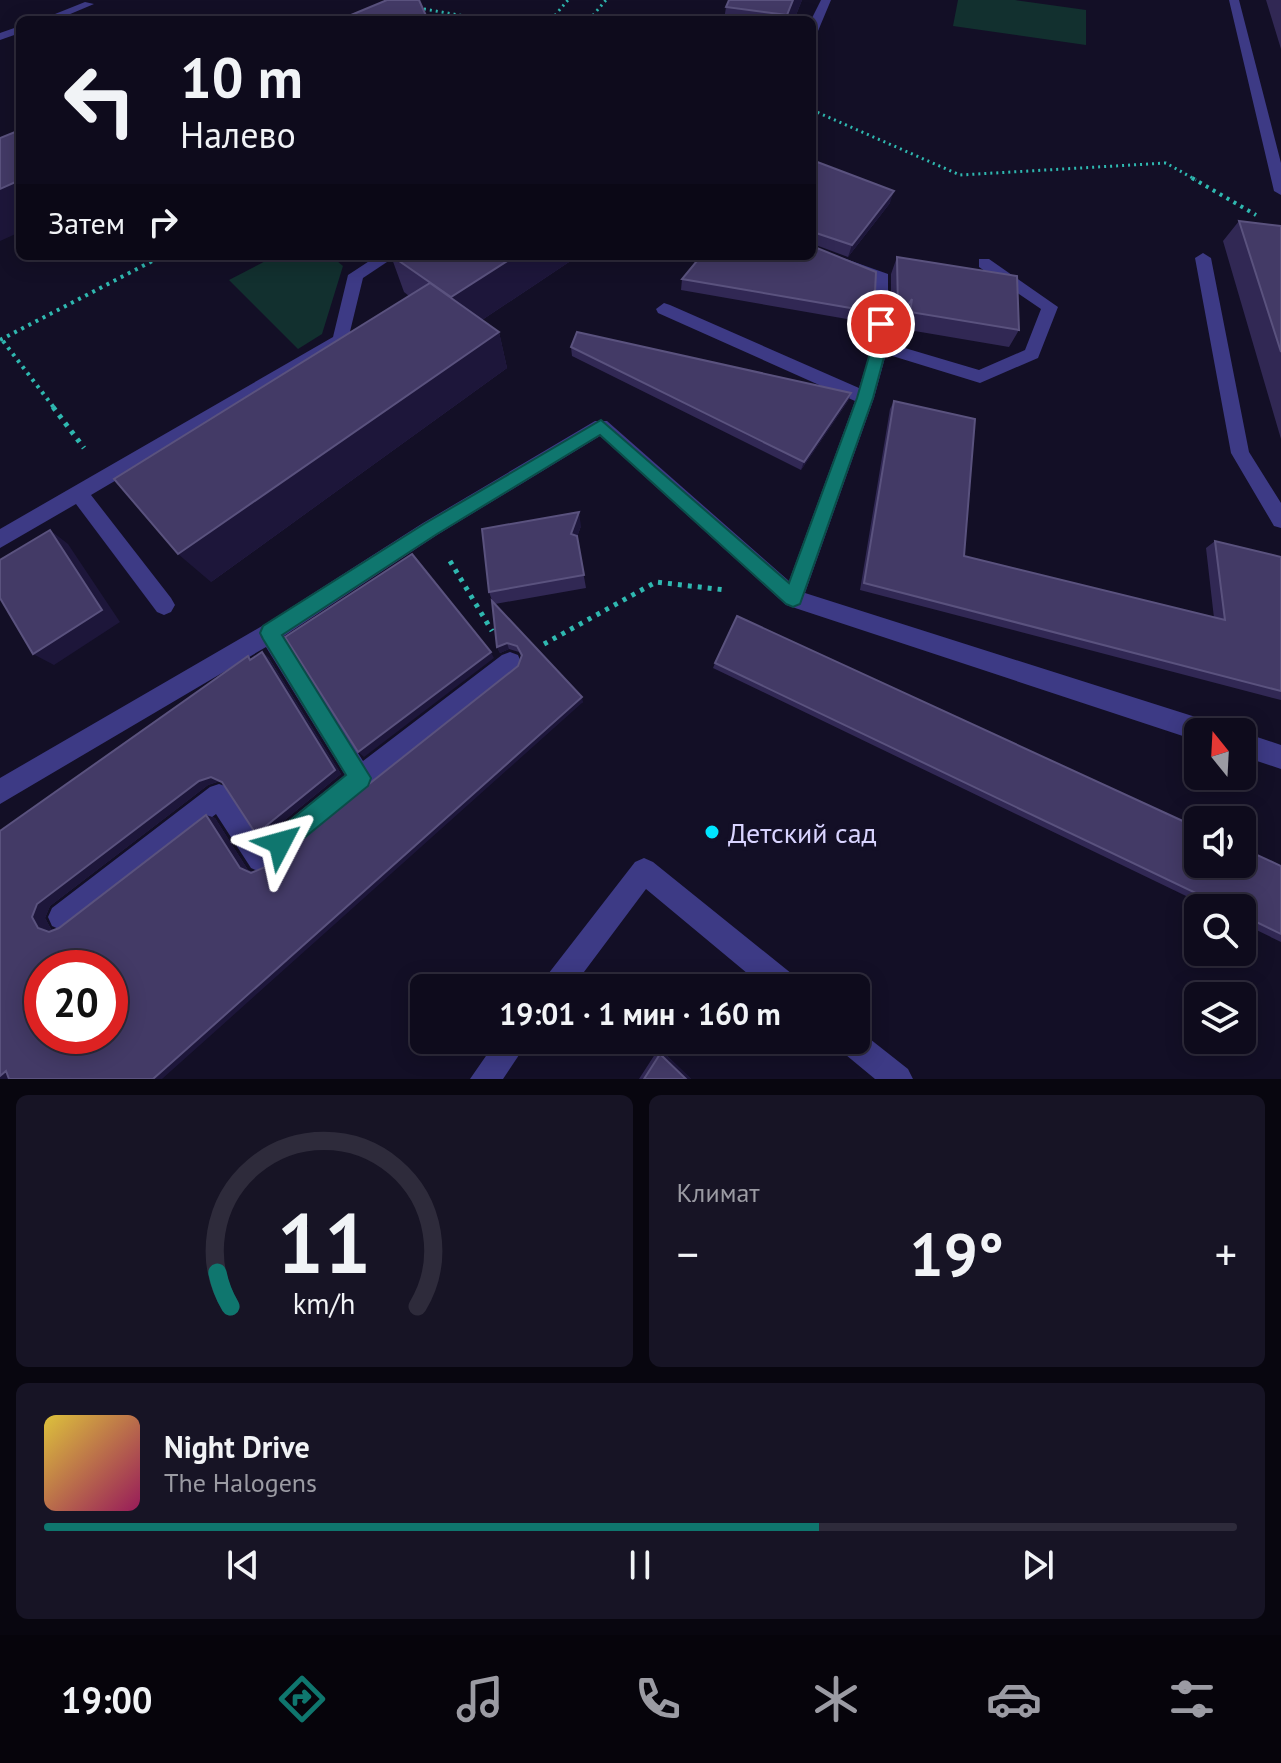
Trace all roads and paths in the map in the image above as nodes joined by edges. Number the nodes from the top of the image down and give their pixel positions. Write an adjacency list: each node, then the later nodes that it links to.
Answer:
1 (568, 0): 9 (path)
2 (606, 0): 10 (path)
3 (826, 0): 11 (lane)
4 (1234, 0): 13 (lane)
5 (89, 4): 7 (lane)
6 (413, 7): 8 (path)
7 (57, 16)
8 (465, 16)
9 (554, 16)
10 (592, 16)
11 (816, 22)
12 (816, 112): 14 (path)
13 (1281, 191)
14 (1268, 222)
15 (816, 253): 22 (lane)
16 (1203, 258): 26 (lane)
17 (154, 260): 21 (path)
18 (381, 260): 24 (lane)
19 (984, 263): 22 (lane)
20 (664, 309): 23 (lane)
21 (1, 340): 24 (path)
22 (880, 346): 23 (lane)
23 (865, 398): 29 (lane)
24 (106, 478): 25 (lane)
25 (79, 494): 28 (lane); 30 (lane)
26 (1281, 520)
27 (430, 529): 29 (lane); 31 (lane); 32 (path)
28 (0, 539)
29 (793, 598): 32 (path); 33 (lane)
30 (164, 605)
31 (270, 633): 36 (lane); 37 (lane)
32 (510, 662): 36 (lane)
33 (1184, 725)
34 (1256, 749): 35 (lane)
35 (1281, 757)
36 (360, 778): 38 (lane)
37 (0, 792)
38 (61, 917)
39 (566, 974): 40 (lane)
40 (770, 974)
41 (504, 1054): 43 (lane)
42 (867, 1054): 44 (lane)
43 (485, 1079)
44 (898, 1079)

